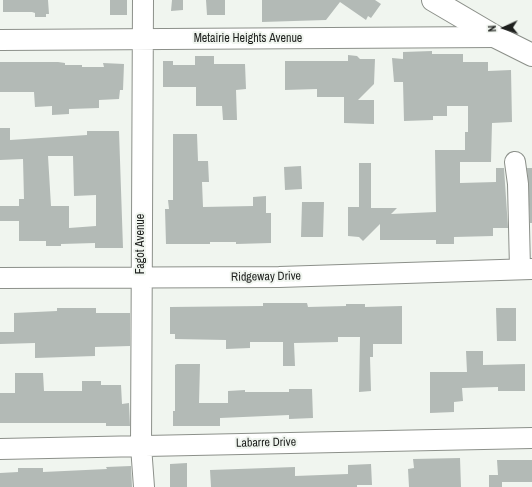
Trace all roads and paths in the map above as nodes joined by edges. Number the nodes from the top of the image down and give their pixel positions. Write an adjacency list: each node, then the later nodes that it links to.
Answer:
1 (142, 0): 4 (street, Fagot Avenue)
2 (433, 0): 3 (main road)
3 (496, 37): 4 (street, Metairie Heights Avenue); 6 (main road)
4 (142, 39): 5 (street, Metairie Heights Avenue); 9 (street, Fagot Avenue)
5 (0, 40)
6 (532, 55)
7 (515, 162): 8 (street)
8 (526, 269): 9 (street, Ridgeway Drive)
9 (141, 277): 10 (street, Ridgeway Drive); 12 (street, Fagot Avenue)
10 (0, 278)
11 (532, 438): 12 (street, Labarre Drive)
12 (141, 446): 13 (street, Labarre Drive); 14 (street, Fagot Avenue)
13 (0, 449)
14 (144, 487)

